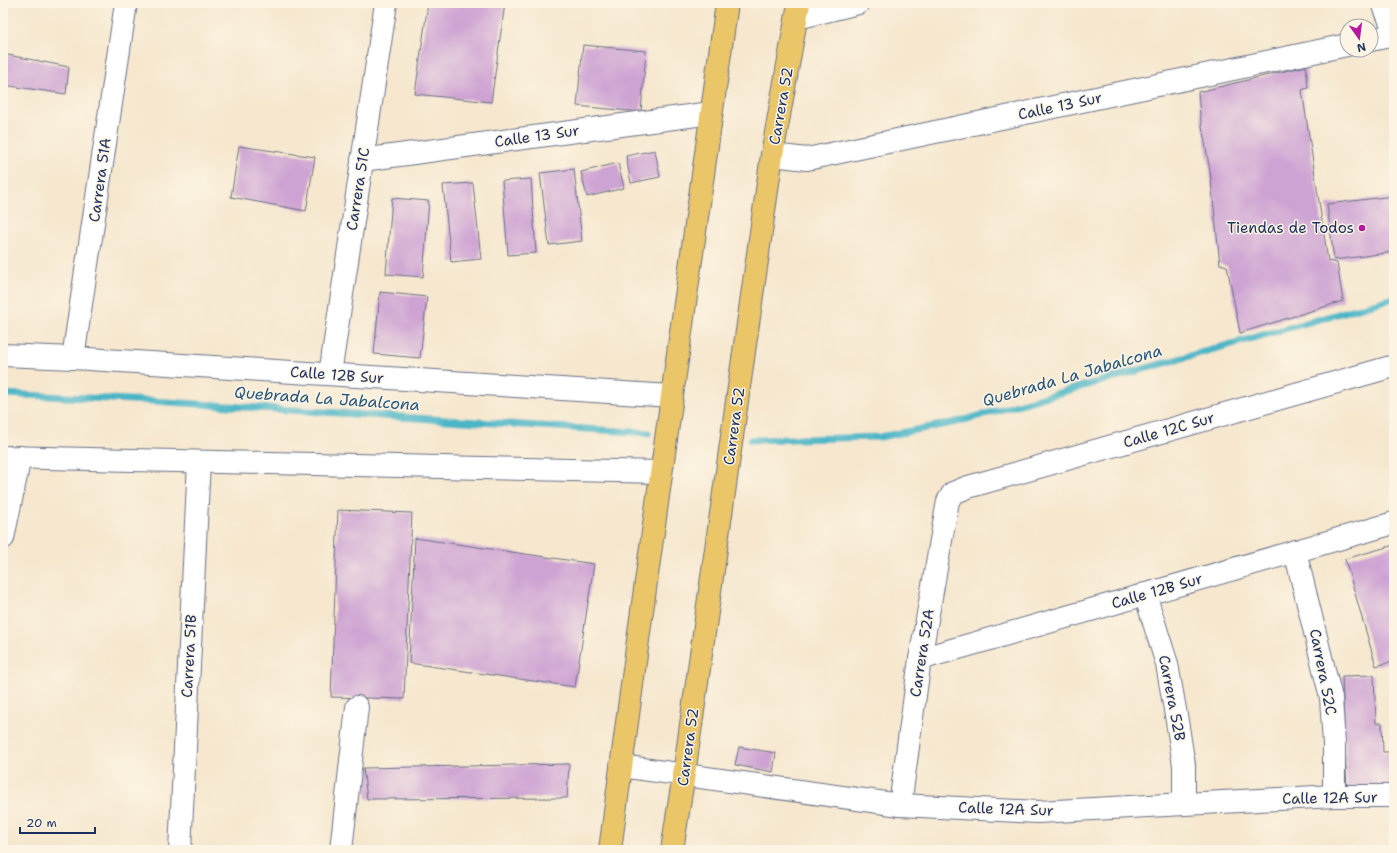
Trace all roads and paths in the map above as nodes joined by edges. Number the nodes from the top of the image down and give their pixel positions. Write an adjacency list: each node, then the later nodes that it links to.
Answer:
1 (126, 3): 15 (street, Carrera 51A)
2 (386, 3): 13 (street, Carrera 51C)
3 (727, 3): 11 (main road)
4 (858, 3): 6 (street)
5 (1383, 3): 7 (street)
6 (798, 10): 12 (main road, Carrera 52)
7 (1394, 31)
8 (1394, 35): 9 (street)
9 (1379, 38)
10 (1339, 47): 12 (street, Calle 13 Sur)
11 (711, 113): 13 (street, Calle 13 Sur); 18 (main road)
12 (772, 155): 30 (main road, Carrera 52)
13 (362, 160): 17 (street, Carrera 51C)
14 (3, 355): 15 (street, Calle 12B Sur)
15 (74, 358): 17 (street, Calle 12B Sur)
16 (1394, 366): 22 (street, Calle 12C Sur)
17 (330, 374): 18 (street, Calle 12B Sur)
18 (671, 396): 21 (main road)
19 (11, 457): 20 (street); 24 (street)
20 (199, 462): 21 (street); 35 (street, Carrera 51B)
21 (661, 472): 29 (main road)
22 (948, 501): 27 (street, Carrera 52A)
23 (1394, 522): 25 (street, Calle 12B Sur)
24 (3, 538)
25 (1295, 551): 26 (street, Calle 12B Sur); 31 (street, Carrera 52C)
26 (1145, 594): 27 (street, Calle 12B Sur); 33 (street, Carrera 52B)
27 (920, 659): 34 (street, Carrera 52A)
28 (357, 707): 36 (street)
29 (621, 766): 30 (street, Calle 12A Sur); 37 (main road)
30 (684, 774): 34 (street, Calle 12A Sur); 38 (main road, Carrera 52)
31 (1334, 796): 32 (street, Calle 12A Sur); 33 (street, Calle 12A Sur)
32 (1394, 796)
33 (1184, 804): 34 (street, Calle 12A Sur)
34 (900, 805)
35 (180, 850)
36 (341, 850)
37 (610, 850)
38 (672, 850)

